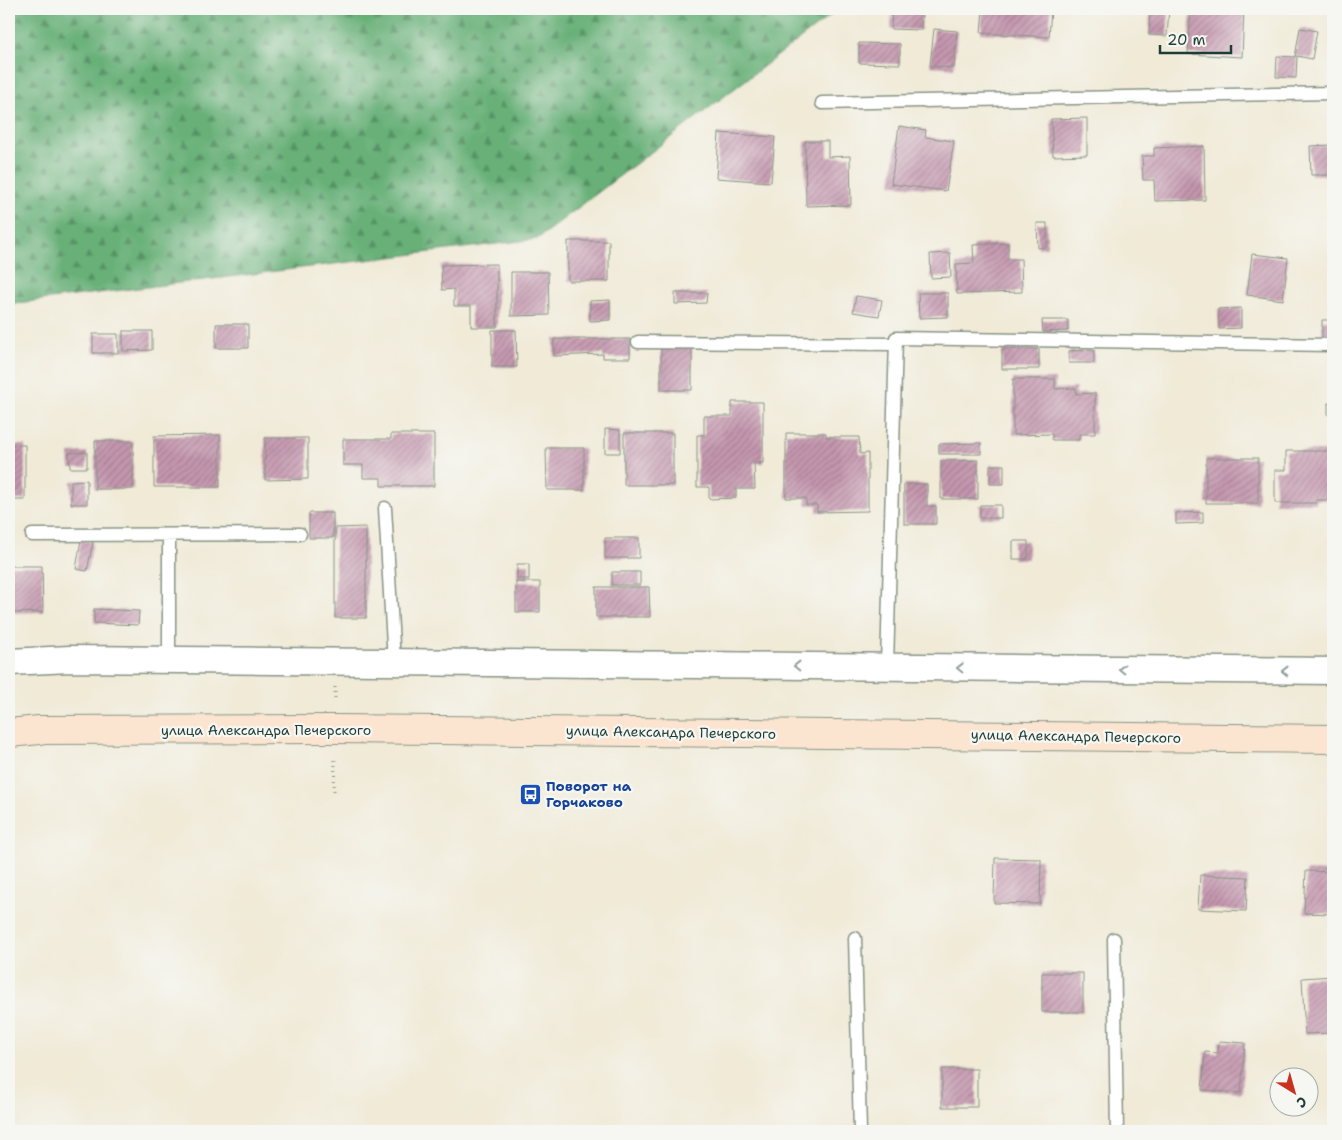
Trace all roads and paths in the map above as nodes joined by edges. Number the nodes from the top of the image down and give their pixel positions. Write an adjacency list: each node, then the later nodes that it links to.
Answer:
1 (1333, 93): 2 (lane)
2 (822, 103)
3 (638, 342): 4 (lane)
4 (896, 344): 5 (lane); 13 (lane)
5 (1333, 345)
6 (386, 508): 12 (lane)
7 (300, 534): 9 (lane)
8 (32, 535): 9 (lane)
9 (169, 535): 10 (lane)
10 (168, 660): 11 (street); 12 (street)
11 (9, 662)
12 (394, 662): 13 (street, one-way to 12)
13 (887, 667): 14 (street, one-way to 13)
14 (1333, 672)
15 (9, 732): 16 (main road, улица Александра Печерского)
16 (1333, 739)
17 (335, 760): 18 (path)
18 (334, 791)
19 (855, 938): 21 (lane)
20 (1114, 939): 22 (lane)
21 (860, 1131)
22 (1117, 1131)

